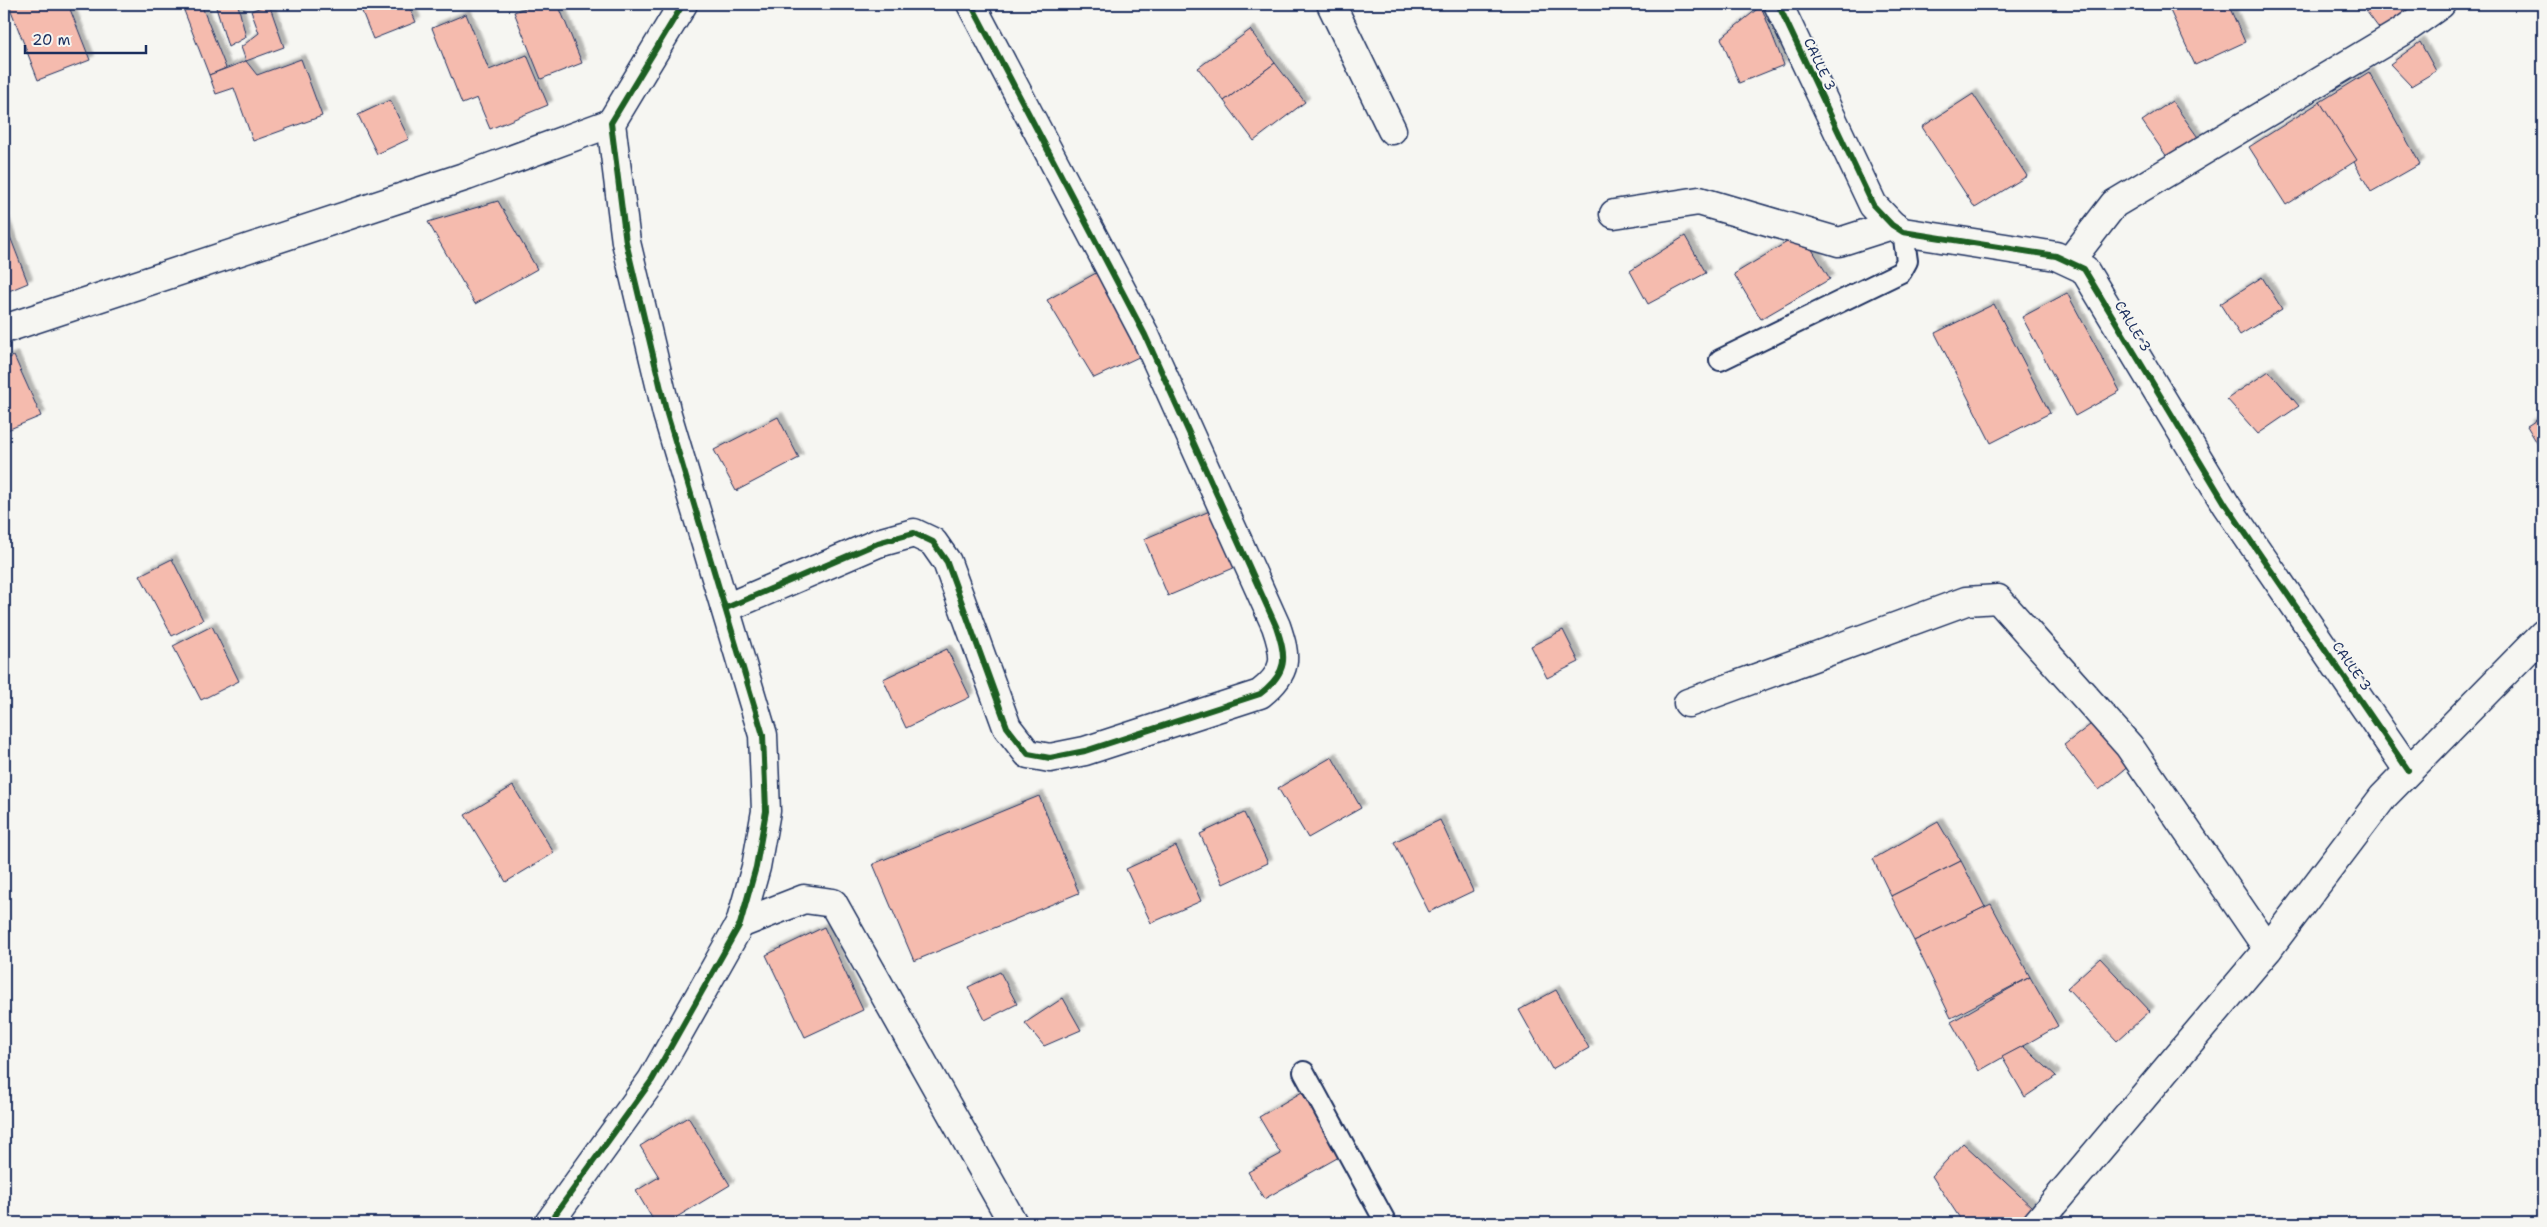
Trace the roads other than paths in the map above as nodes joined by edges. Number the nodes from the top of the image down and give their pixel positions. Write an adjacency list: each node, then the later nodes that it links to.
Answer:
1 (683, 4): 6 (street)
2 (970, 4): 13 (street)
3 (1332, 4): 7 (street)
4 (1778, 4): 9 (street, CALLE 3)
5 (2441, 4): 10 (street)
6 (611, 123): 11 (street); 13 (street)
7 (1392, 130)
8 (1614, 214): 9 (street)
9 (1897, 228): 10 (street, CALLE 3); 12 (lane)
10 (2070, 261): 16 (street, CALLE 3)
11 (4, 329)
12 (1720, 360)
13 (726, 608): 17 (street)
14 (2543, 634): 16 (street)
15 (1688, 703): 18 (street)
16 (2408, 770): 18 (street)
17 (740, 924): 20 (street); 21 (street)
18 (2268, 949): 23 (street)
19 (1304, 1072): 22 (lane)
20 (548, 1223)
21 (1013, 1223)
22 (1386, 1223)
23 (2037, 1223)

